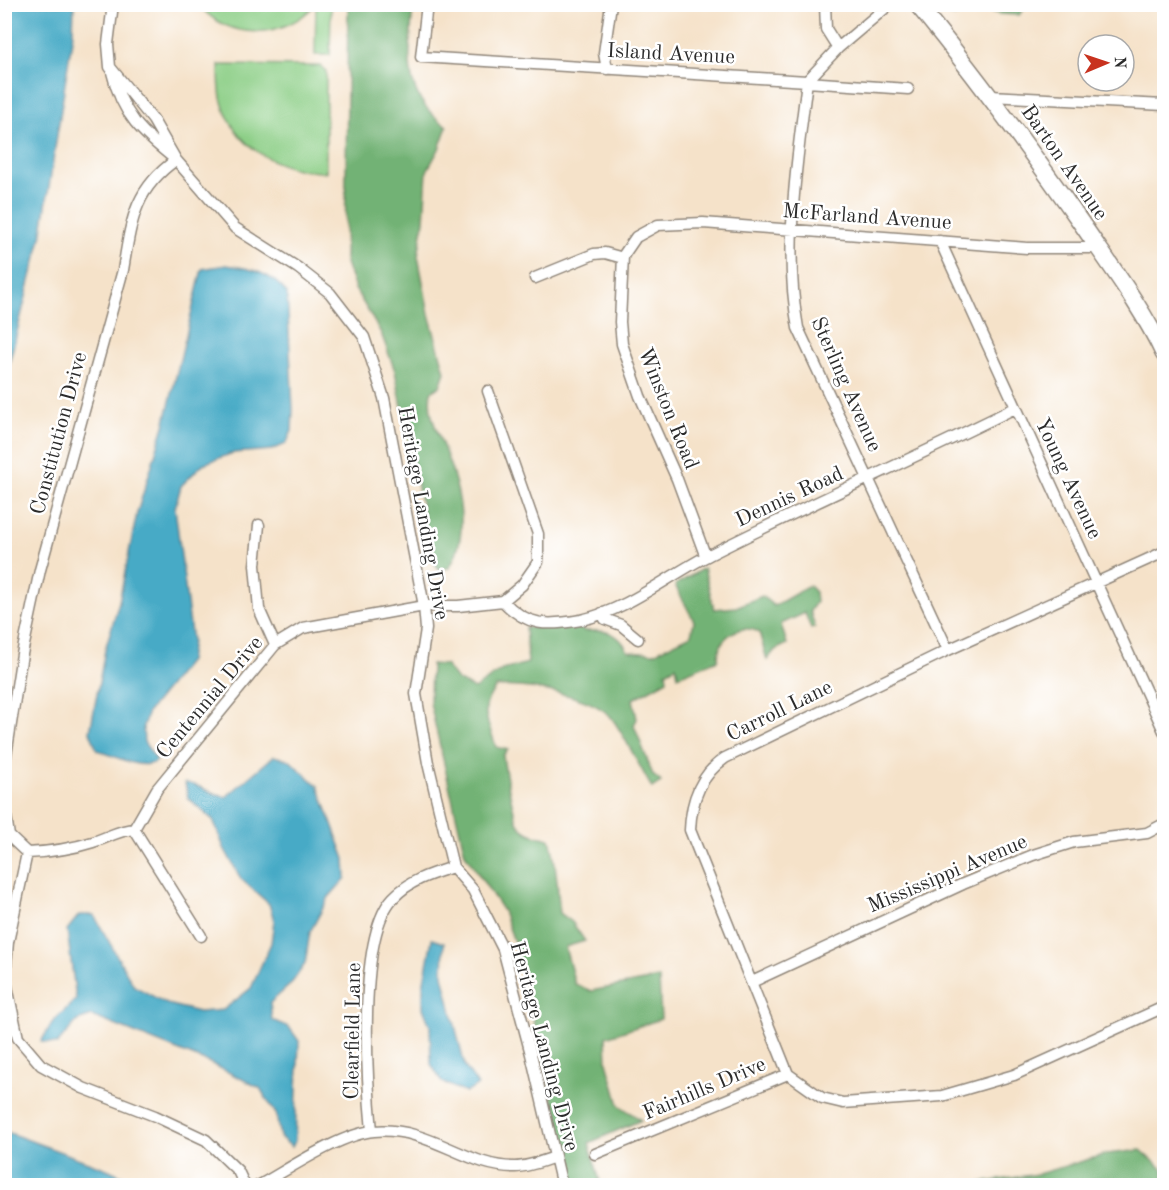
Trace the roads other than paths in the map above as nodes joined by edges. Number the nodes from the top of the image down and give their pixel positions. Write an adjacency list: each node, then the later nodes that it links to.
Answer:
1 (113, 4): 8 (street, Heritage Landing Drive)
2 (427, 4): 9 (street, Island Avenue)
3 (611, 4): 9 (street)
4 (825, 4): 7 (street)
5 (890, 4): 7 (street)
6 (917, 4): 12 (main road, Barton Avenue)
7 (838, 48): 10 (street)
8 (110, 67): 14 (street, Heritage Landing Drive); 14 (street, Heritage Landing Drive)
9 (607, 69): 10 (street, Island Avenue)
10 (807, 81): 11 (street, Island Avenue); 15 (street, Sterling Avenue)
11 (908, 89)
12 (990, 96): 13 (street); 17 (main road, Barton Avenue)
13 (1164, 105)
14 (176, 160): 29 (street, Heritage Landing Drive); 35 (street, Constitution Drive)
15 (792, 231): 16 (street, McFarland Avenue); 18 (street, McFarland Avenue); 23 (street, Sterling Avenue)
16 (940, 241): 17 (street, McFarland Avenue); 22 (street, Young Avenue)
17 (1098, 248): 20 (main road, Barton Avenue)
18 (623, 258): 19 (street); 26 (street, Winston Road)
19 (535, 278)
20 (1164, 354)
21 (488, 391): 28 (street)
22 (1015, 408): 23 (street, Dennis Road); 27 (street, Young Avenue)
23 (868, 480): 26 (street, Dennis Road); 33 (street, Sterling Avenue)
24 (259, 525): 32 (street)
25 (1164, 552): 27 (street, Carroll Lane)
26 (709, 555): 30 (street, Dennis Road)
27 (1098, 584): 33 (street, Carroll Lane); 34 (street, Young Avenue)
28 (503, 601): 29 (street, Centennial Drive); 30 (street, Dennis Road)
29 (423, 606): 32 (street, Centennial Drive); 40 (street, Heritage Landing Drive)
30 (602, 613): 31 (street)
31 (638, 639)
32 (275, 645): 38 (street, Centennial Drive)
33 (948, 650): 42 (street, Carroll Lane)
34 (1164, 731)
35 (4, 768)
36 (4, 802): 39 (street)
37 (1164, 824): 42 (street, Mississippi Avenue)
38 (134, 829): 39 (street); 41 (street)
39 (27, 853): 48 (street)
40 (453, 867): 45 (street, Clearfield Lane); 47 (street, Heritage Landing Drive)
41 (201, 936)
42 (752, 982): 44 (street, Carroll Lane)
43 (1164, 1007): 44 (street, Fairhills Drive)
44 (788, 1074): 46 (street, Fairhills Drive)
45 (372, 1131): 47 (street); 49 (street)
46 (595, 1155)
47 (555, 1157): 50 (street, Heritage Landing Drive)
48 (245, 1185)
49 (258, 1185)
50 (562, 1185)

